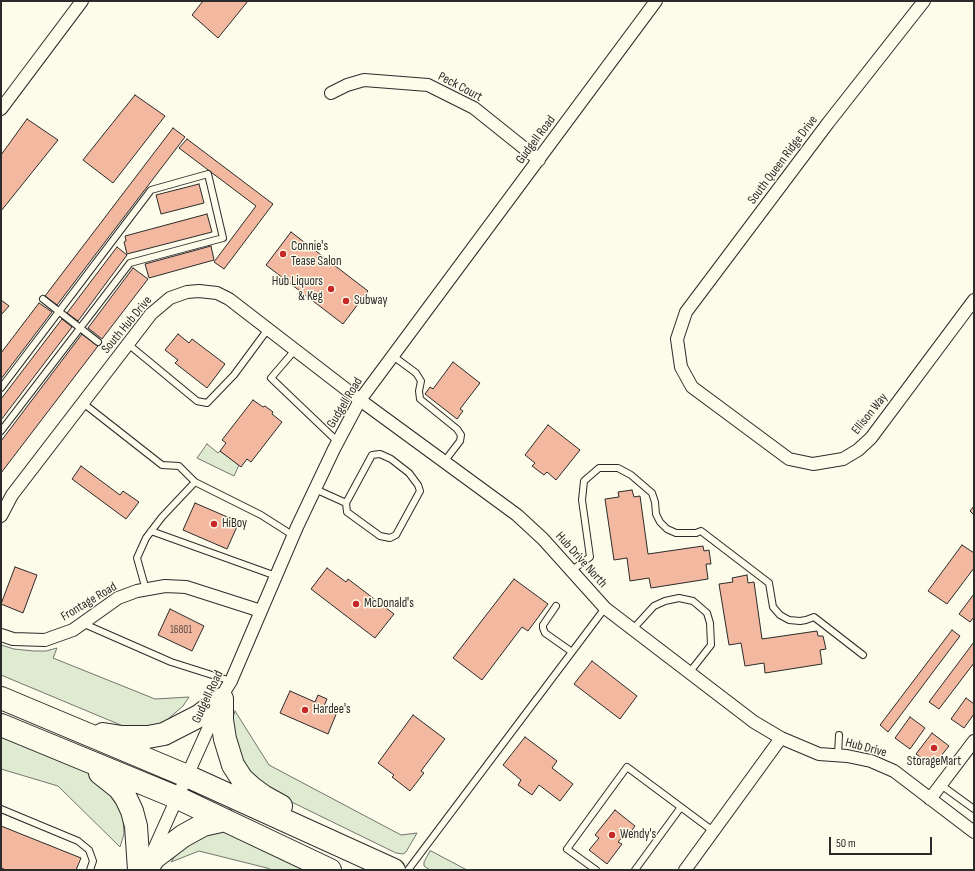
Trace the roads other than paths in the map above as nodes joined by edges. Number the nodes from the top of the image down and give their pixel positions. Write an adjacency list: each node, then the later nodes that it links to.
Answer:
1 (82, 1): 5 (street)
2 (656, 1): 6 (street, Gudgell Road)
3 (924, 1): 14 (street, South Queen Ridge Drive)
4 (332, 93): 6 (street, Peck Court)
5 (1, 109)
6 (539, 160): 16 (street, Gudgell Road)
7 (43, 299): 9 (lane)
8 (974, 300): 14 (street, Ellison Way)
9 (59, 311): 10 (lane); 10 (lane); 17 (lane)
10 (80, 327): 12 (lane); 20 (lane)
11 (268, 329): 13 (street, South Hub Drive); 13 (lane); 15 (street, South Hub Drive)
12 (98, 342)
13 (128, 344): 19 (street, South Hub Drive)
14 (678, 344)
15 (295, 350): 18 (street, South Hub Drive); 21 (lane)
16 (393, 356): 18 (street, Gudgell Road); 22 (lane)
17 (1, 388)
18 (360, 400): 21 (street, Gudgell Road); 22 (street, Hub Drive North)
19 (83, 403): 23 (lane); 26 (street, South Hub Drive)
20 (1, 431)
21 (338, 442): 24 (street, Gudgell Road)
22 (444, 462): 29 (street, Hub Drive North)
23 (195, 482): 27 (lane); 28 (lane)
24 (315, 489): 25 (lane); 28 (street, Gudgell Road)
25 (346, 503): 25 (lane)
26 (1, 516)
27 (152, 531): 30 (lane); 31 (lane)
28 (294, 536): 30 (street, Gudgell Road)
29 (571, 570): 33 (street, Hub Drive North); 39 (lane)
30 (276, 576): 34 (street, Gudgell Road)
31 (146, 590): 34 (street, Frontage Road); 35 (street, Frontage Road)
32 (556, 606): 38 (lane)
33 (606, 608): 36 (street, Hub Drive North); 38 (lane)
34 (261, 611): 41 (street, Gudgell Road)
35 (82, 624): 37 (street, Frontage Road); 41 (lane)
36 (634, 630): 40 (street, Hub Drive North); 40 (lane)
37 (1, 635)
38 (572, 652): 66 (lane)
39 (863, 655)
40 (689, 672): 46 (street, Hub Drive North)
41 (226, 690): 44 (highway); 50 (street, Gudgell Road); 60 (highway)
42 (1, 698): 44 (highway)
43 (1, 725): 48 (highway)
44 (75, 729): 50 (highway)
45 (839, 735): 49 (lane)
46 (782, 738): 49 (street, Hub Drive); 58 (street)
47 (974, 741): 51 (street)
48 (69, 753): 52 (highway); 62 (highway)
49 (838, 755): 53 (street, Hub Drive)
50 (187, 776): 52 (street, Gudgell Road); 60 (highway)
51 (941, 785): 53 (street); 56 (lane)
52 (178, 798): 57 (highway); 63 (street, Gudgell Road)
53 (930, 799): 59 (street, Hub Drive)
54 (681, 806): 58 (lane); 67 (lane); 68 (lane)
55 (1, 809): 61 (lane)
56 (974, 809)
57 (225, 820): 63 (highway); 64 (highway)
58 (713, 831): 69 (street)
59 (974, 832)
60 (347, 849): 65 (highway)
61 (90, 870)
62 (139, 870)
63 (145, 870)
64 (330, 870)
65 (394, 870)
66 (408, 870)
67 (596, 870)
68 (634, 870)
69 (685, 870)

